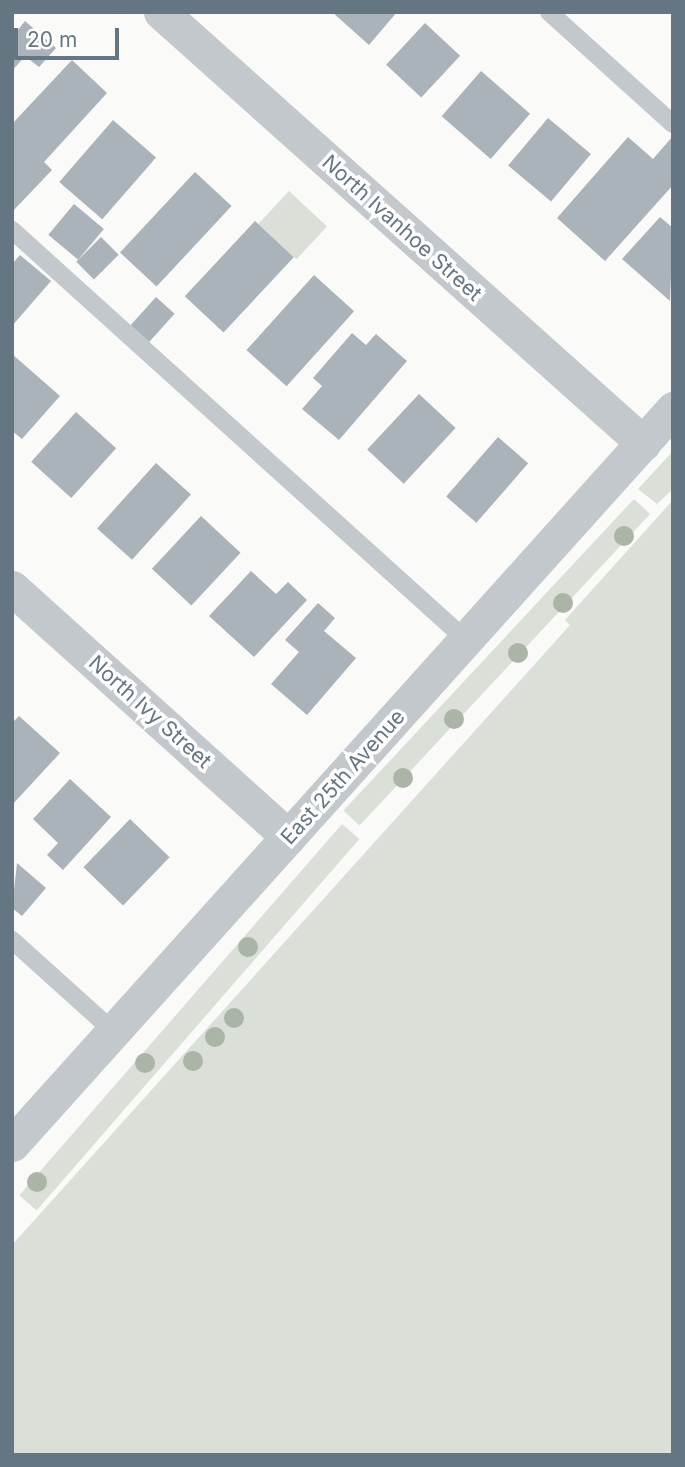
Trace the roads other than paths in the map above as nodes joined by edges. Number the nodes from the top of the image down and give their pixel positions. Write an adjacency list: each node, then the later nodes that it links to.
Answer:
1 (161, 12): 6 (street, North Ivanhoe Street)
2 (549, 12): 3 (lane)
3 (673, 124)
4 (12, 230): 8 (lane)
5 (673, 409): 6 (street, East 25th Avenue)
6 (643, 443): 8 (street, East 25th Avenue)
7 (12, 588): 9 (street, North Ivy Street)
8 (466, 640): 9 (street, East 25th Avenue)
9 (289, 837): 11 (street, East 25th Avenue)
10 (12, 940): 11 (lane)
11 (113, 1031): 12 (street, East 25th Avenue)
12 (12, 1144)

